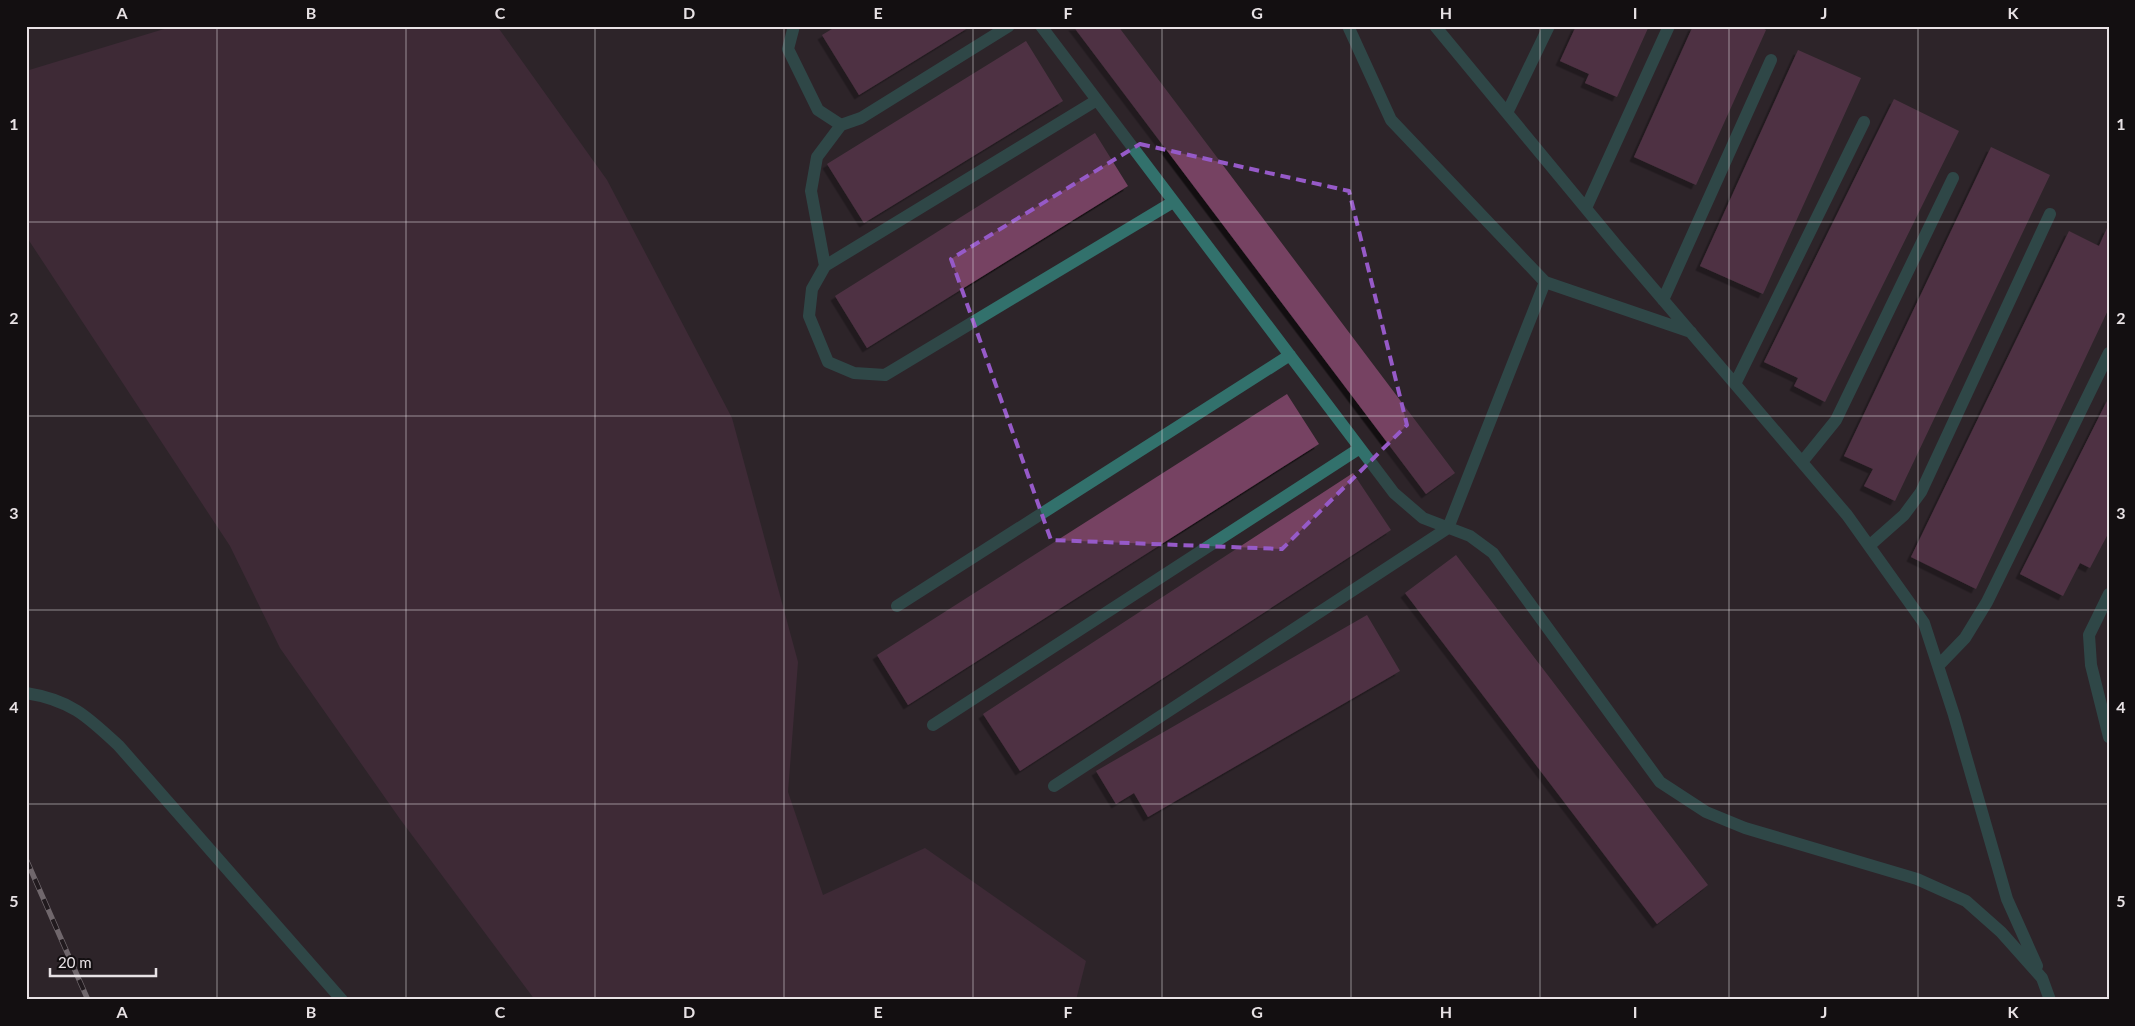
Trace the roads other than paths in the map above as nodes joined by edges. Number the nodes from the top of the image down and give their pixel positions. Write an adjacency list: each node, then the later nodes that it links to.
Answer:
1 (794, 26): 12 (street)
2 (1009, 26): 12 (street)
3 (1041, 26): 9 (street)
4 (1348, 26): 18 (street)
5 (1435, 26): 10 (street)
6 (1549, 26): 10 (street)
7 (1669, 26): 15 (street)
8 (1771, 60): 19 (street)
9 (1097, 100): 14 (street); 17 (street)
10 (1507, 113): 15 (street)
11 (1864, 122): 23 (street)
12 (841, 125): 17 (street)
13 (1953, 178): 25 (street)
14 (1174, 202): 17 (street); 22 (street)
15 (1586, 208): 19 (street)
16 (2050, 214): 27 (street)
17 (825, 266)
18 (1546, 282): 20 (street); 26 (street)
19 (1663, 300): 20 (street)
20 (1691, 332): 23 (street)
21 (2109, 353): 30 (street)
22 (1290, 355): 24 (street); 29 (street)
23 (1735, 384): 25 (street)
24 (1360, 448): 26 (street); 32 (street)
25 (1802, 462): 27 (street)
26 (1448, 528): 34 (street); 35 (street)
27 (1869, 546): 30 (street)
28 (2109, 594): 33 (street)
29 (897, 606)
30 (1938, 666): 35 (street)
31 (26, 693): 36 (street)
32 (934, 725)
33 (2109, 737)
34 (1054, 786)
35 (2042, 978): 37 (street)
36 (342, 1000)
37 (2050, 1000)

